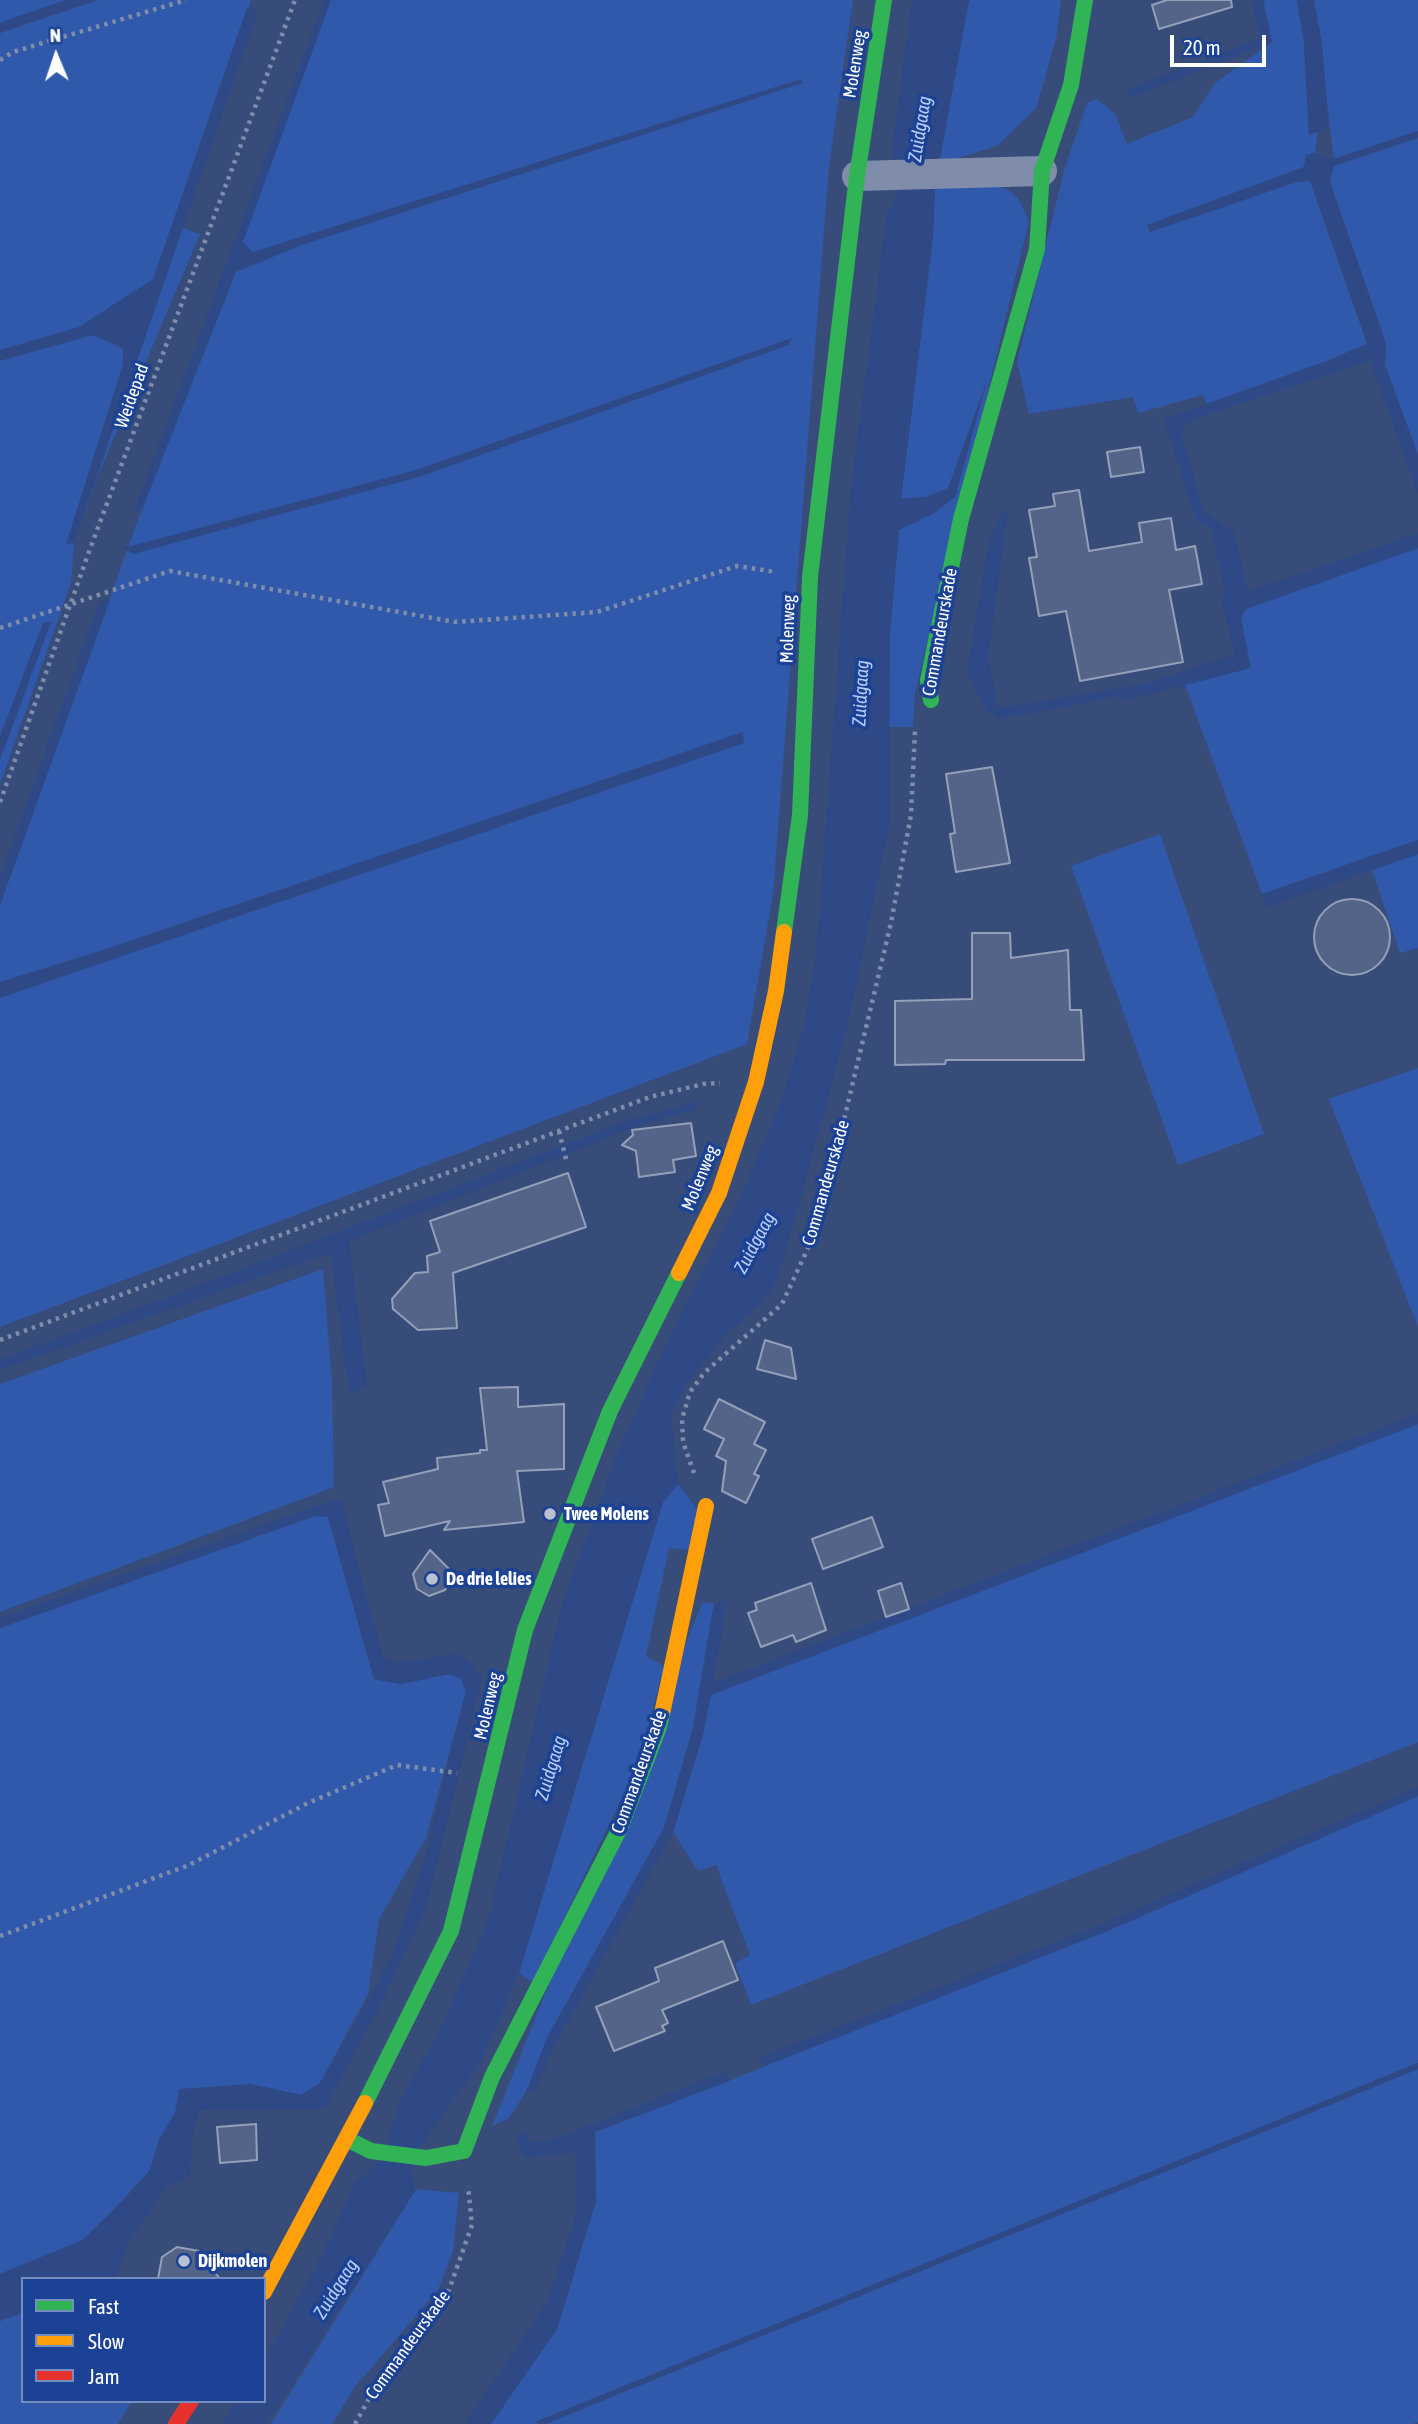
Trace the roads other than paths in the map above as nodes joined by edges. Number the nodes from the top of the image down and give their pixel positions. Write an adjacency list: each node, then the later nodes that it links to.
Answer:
1 (884, 0): 4 (main road, Molenweg)
2 (1085, 0): 3 (main road, Commandeurskade)
3 (1042, 171): 4 (street); 5 (main road, Commandeurskade)
4 (866, 176): 7 (main road, Molenweg)
5 (931, 700)
6 (706, 1506): 7 (main road, Commandeurskade)
7 (347, 2139): 8 (main road, Molenweg)
8 (266, 2288)
9 (190, 2403): 10 (main road)
10 (176, 2424)

